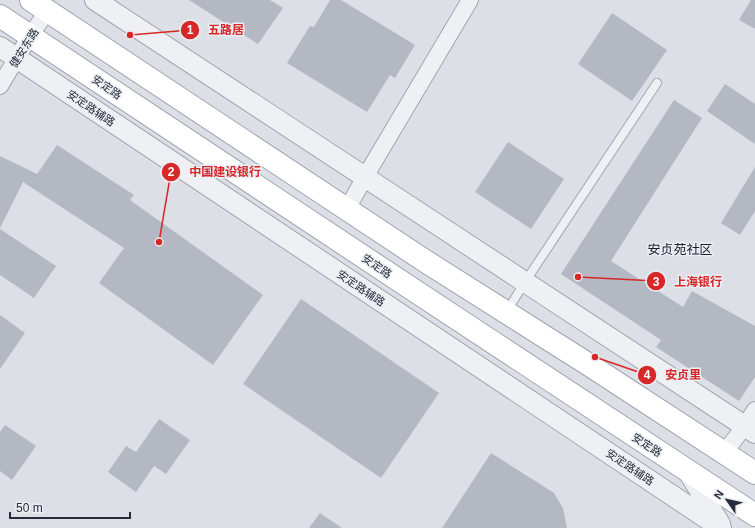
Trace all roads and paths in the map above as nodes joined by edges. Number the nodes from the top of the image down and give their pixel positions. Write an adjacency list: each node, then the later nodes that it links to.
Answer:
1 (95, 0): 10 (street)
2 (470, 0): 10 (street)
3 (40, 5): 5 (street, 健安东路); 11 (main road)
4 (0, 16): 5 (main road, 安定路)
5 (30, 36): 7 (street, 健安东路); 17 (main road, 安定路)
6 (0, 47): 7 (street, 安定路辅路)
7 (17, 58): 9 (street, 健安东路); 20 (street, 安定路辅路)
8 (657, 83): 12 (lane)
9 (0, 86)
10 (364, 177): 11 (street); 12 (street)
11 (347, 209): 13 (main road)
12 (525, 282): 13 (lane); 15 (street)
13 (506, 313): 16 (main road)
14 (755, 410): 15 (street)
15 (750, 430): 16 (street)
16 (724, 453): 18 (main road)
17 (689, 473): 19 (main road, 安定路); 20 (street)
18 (755, 473)
19 (755, 515)
20 (721, 528)

